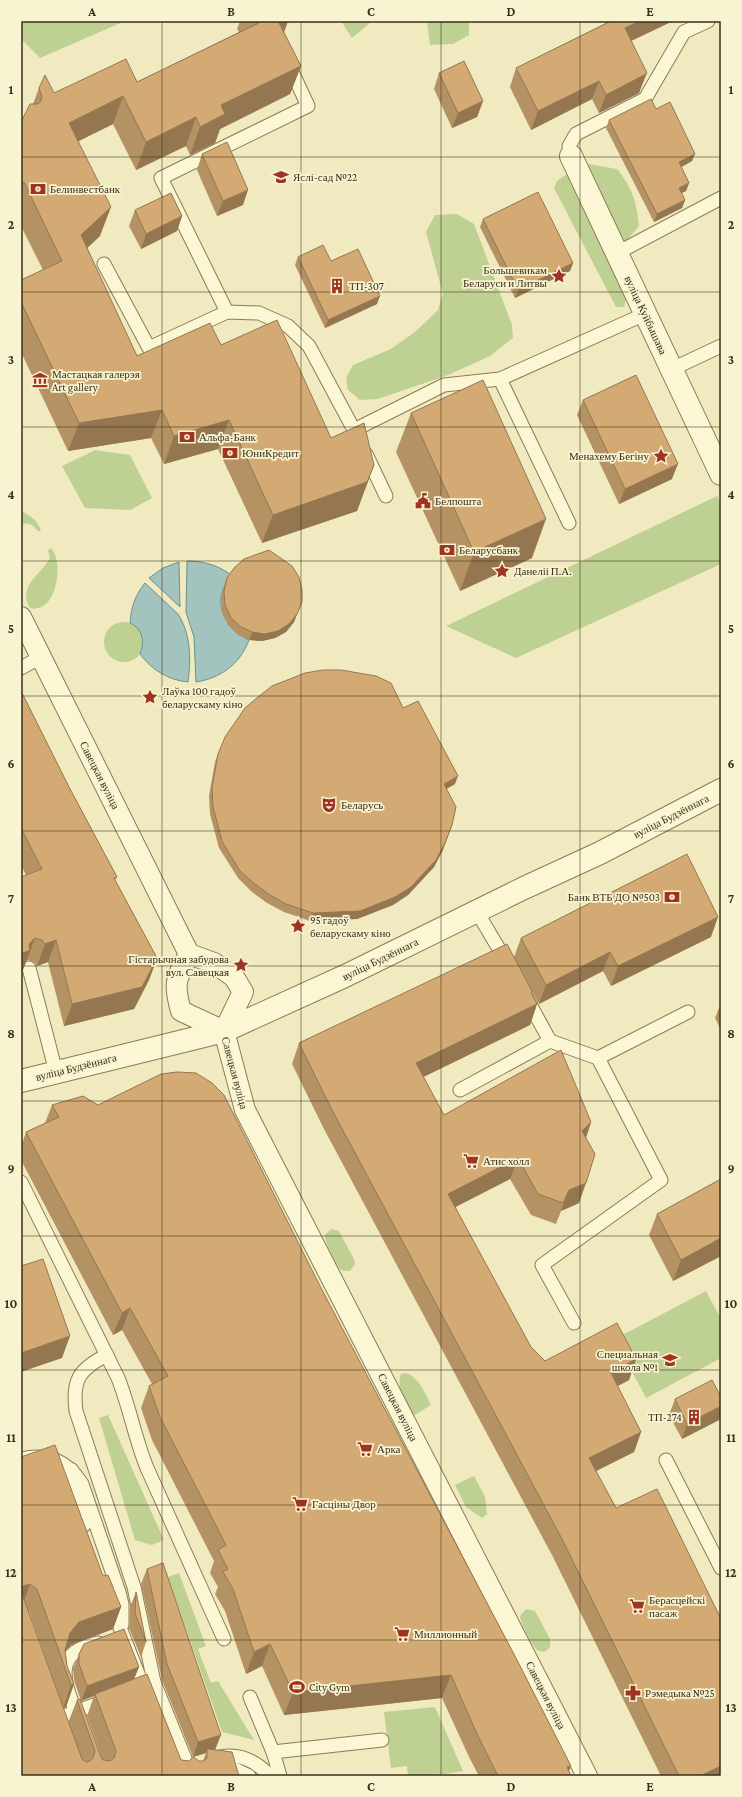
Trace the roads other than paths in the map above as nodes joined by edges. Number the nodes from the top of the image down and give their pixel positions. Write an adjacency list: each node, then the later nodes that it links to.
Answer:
1 (708, 21): 3 (lane)
2 (288, 52): 7 (lane)
3 (571, 156): 5 (street, вуліца Куйбышава)
4 (721, 198): 5 (lane)
5 (617, 253): 8 (street, вуліца Куйбышава)
6 (104, 264): 7 (lane)
7 (227, 312): 12 (lane)
8 (645, 314): 10 (street, вуліца Куйбышава); 11 (lane)
9 (721, 346): 10 (lane)
10 (672, 369): 13 (street, вуліца Куйбышава)
11 (500, 379): 12 (lane); 15 (lane)
12 (354, 430): 14 (lane)
13 (721, 474)
14 (386, 496)
15 (568, 523)
16 (21, 617): 17 (street, Савецкая вуліца)
17 (42, 657): 18 (lane); 21 (street, Савецкая вуліца)
18 (21, 668)
19 (720, 792): 20 (street, вуліца Будзённага)
20 (477, 912): 23 (lane); 26 (street, вуліца Будзённага)
21 (189, 954): 26 (street, Савецкая вуліца); 26 (street, Савецкая вуліца)
22 (29, 968): 29 (lane)
23 (514, 974)
24 (521, 988): 27 (lane)
25 (688, 1012): 28 (lane)
26 (224, 1031): 29 (street, вуліца Будзённага); 57 (street, Савецкая вуліца)
27 (550, 1041): 28 (lane); 31 (lane)
28 (598, 1058): 33 (lane)
29 (56, 1072): 30 (street, вуліца Будзённага)
30 (21, 1081)
31 (460, 1090)
32 (21, 1182): 34 (lane)
33 (574, 1323)
34 (107, 1355): 39 (lane); 40 (lane)
35 (21, 1459): 38 (lane)
36 (666, 1460): 37 (lane)
37 (721, 1568)
38 (122, 1634): 46 (lane); 48 (lane)
39 (224, 1639)
40 (154, 1682): 41 (lane); 53 (lane)
41 (132, 1691)
42 (117, 1696): 45 (lane)
43 (250, 1697): 50 (lane)
44 (53, 1703): 45 (lane)
45 (58, 1718): 47 (lane)
46 (84, 1731)
47 (63, 1733)
48 (162, 1735)
49 (382, 1740): 50 (lane)
50 (273, 1752): 56 (lane)
51 (204, 1763): 52 (lane); 54 (lane); 55 (lane)
52 (176, 1771)
53 (192, 1776)
54 (249, 1776)
55 (270, 1776)
56 (280, 1776)
57 (587, 1776)

